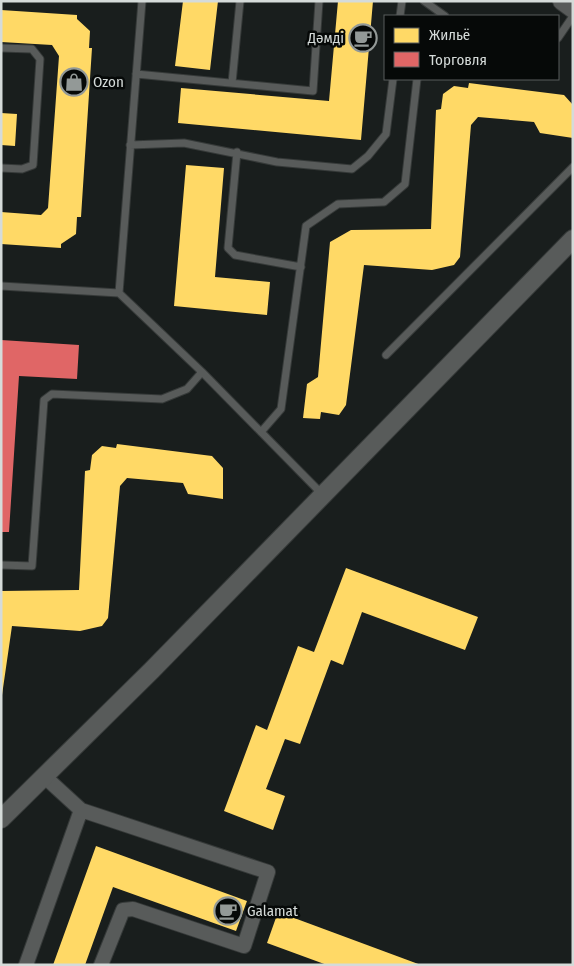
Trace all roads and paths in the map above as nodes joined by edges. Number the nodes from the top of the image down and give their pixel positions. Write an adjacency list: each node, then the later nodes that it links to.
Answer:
1 (142, 1): 13 (lane)
2 (240, 1): 16 (lane)
3 (319, 1): 16 (lane)
4 (402, 1): 8 (lane)
5 (424, 1): 9 (lane)
6 (562, 1): 7 (street)
7 (573, 9)
8 (400, 15)
9 (444, 15)
10 (573, 16): 11 (lane)
11 (559, 37)
12 (1, 48): 20 (lane)
13 (136, 74): 16 (lane); 17 (lane)
14 (393, 80): 18 (lane)
15 (417, 80): 22 (lane)
16 (232, 83)
17 (130, 145): 18 (lane); 24 (lane)
18 (237, 152): 22 (lane)
19 (573, 167): 25 (lane)
20 (1, 168)
21 (573, 239): 28 (street)
22 (301, 267): 27 (lane)
23 (1, 286): 24 (lane)
24 (119, 293): 26 (lane)
25 (386, 354)
26 (202, 372): 27 (lane); 29 (lane)
27 (261, 432): 28 (lane)
28 (322, 494): 30 (street)
29 (1, 565)
30 (45, 777): 31 (street); 32 (street)
31 (81, 810): 33 (street); 34 (street)
32 (1, 819)
33 (26, 965)
34 (101, 965)

